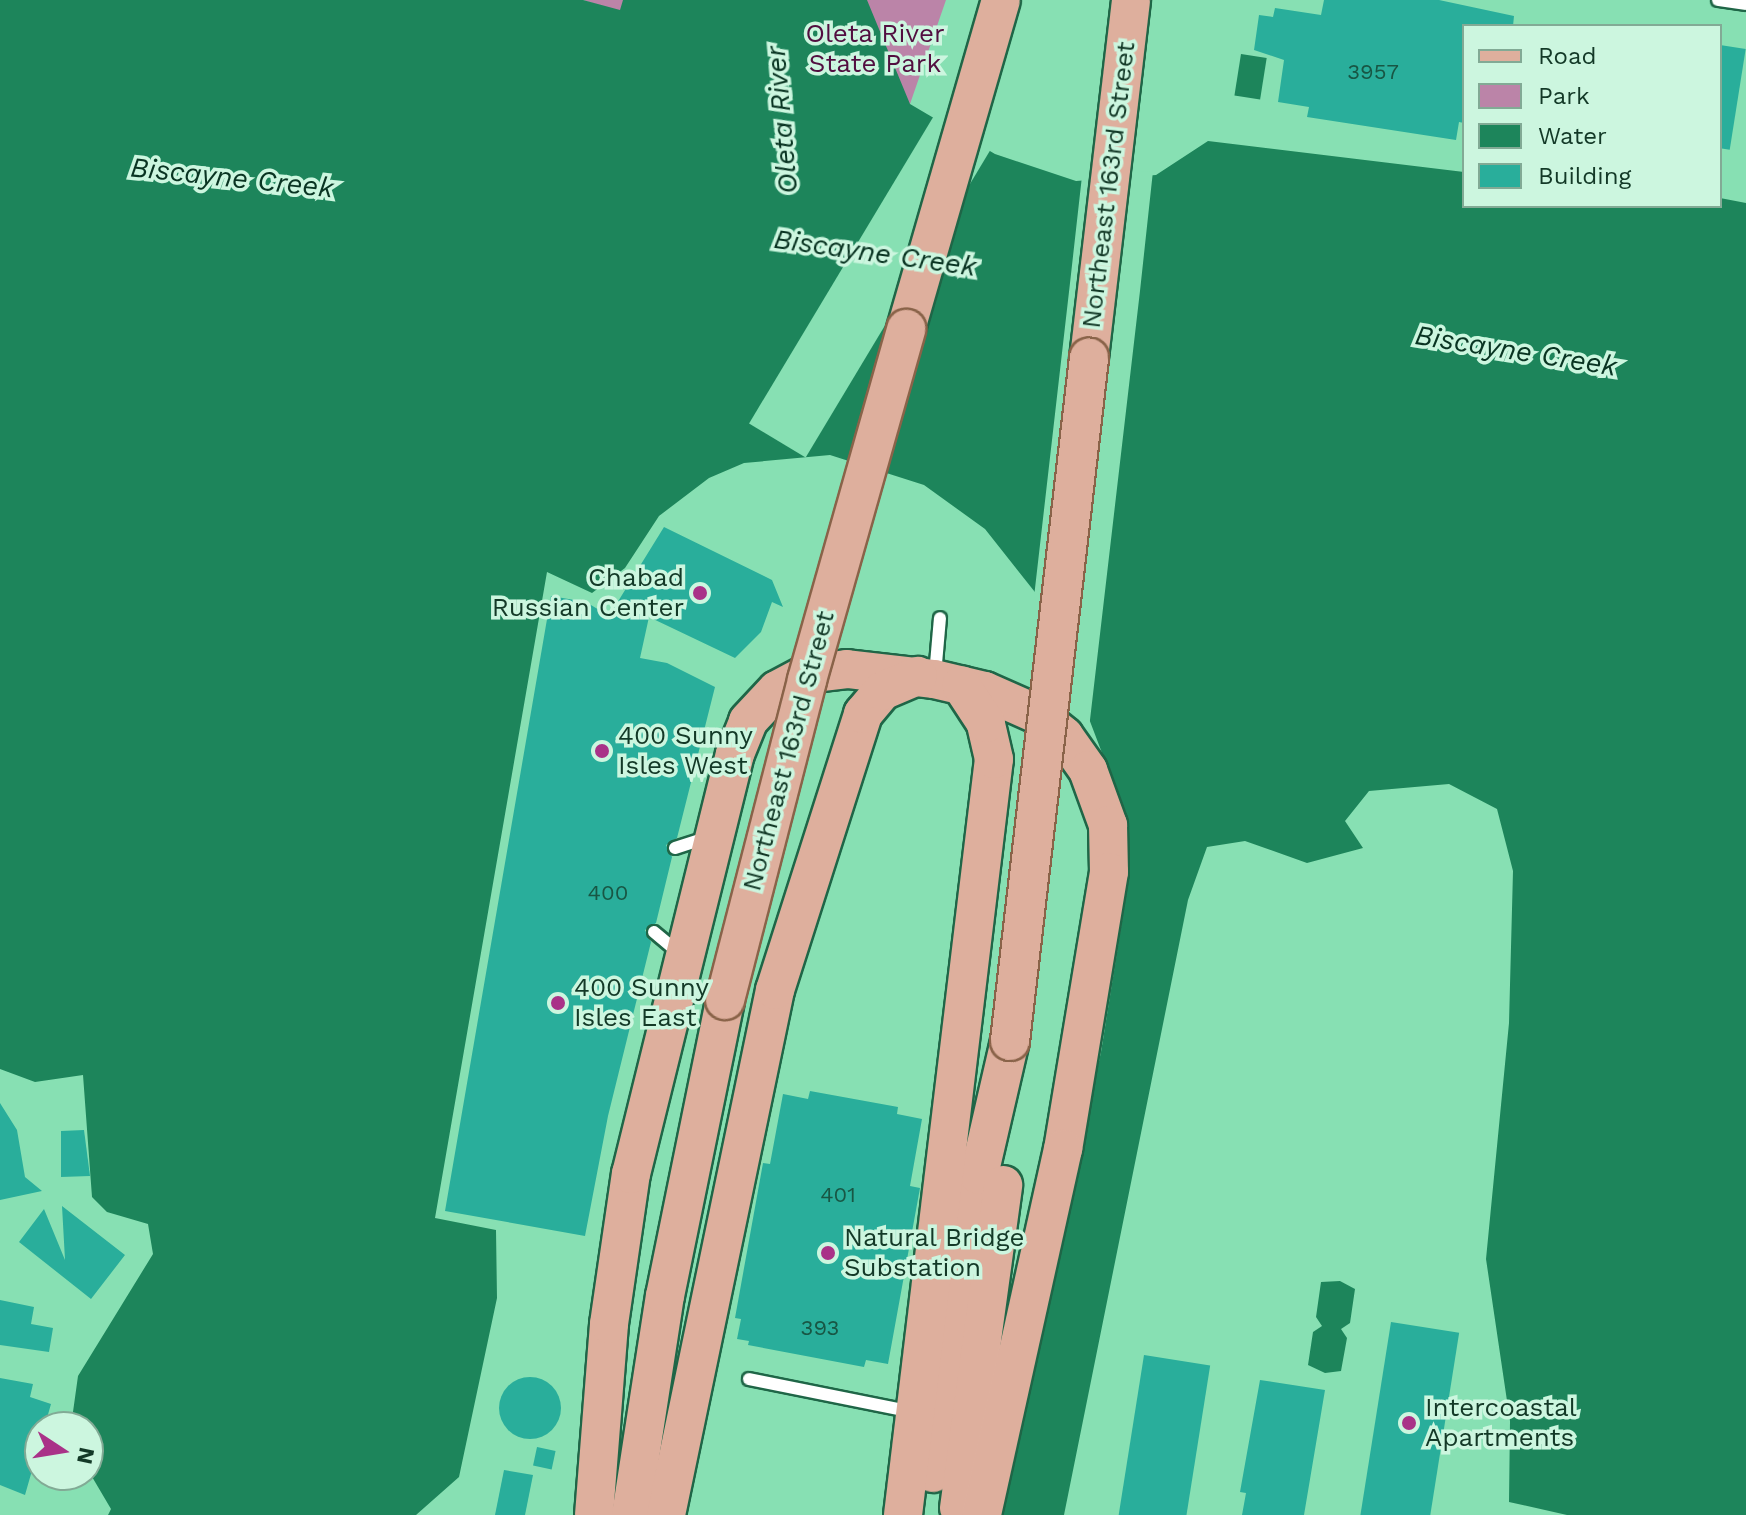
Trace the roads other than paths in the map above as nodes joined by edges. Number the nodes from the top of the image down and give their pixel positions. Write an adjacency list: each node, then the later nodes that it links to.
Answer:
1 (1001, 0): 15 (main road, Northeast 163rd Street, bridge)
2 (1131, 0): 11 (main road, Northeast 163rd Street, bridge)
3 (1718, 0): 4 (lane)
4 (1746, 4)
5 (940, 618): 6 (lane)
6 (938, 680): 7 (main road); 13 (main road); 16 (main road); 20 (main road)
7 (712, 836): 8 (lane); 10 (main road)
8 (675, 848)
9 (654, 932): 10 (lane)
10 (683, 957): 14 (main road)
11 (1010, 1041): 18 (main road); 19 (main road, Northeast 163rd Street)
12 (749, 1379): 13 (lane)
13 (916, 1413): 17 (main road)
14 (594, 1515)
15 (631, 1515)
16 (666, 1515)
17 (903, 1515)
18 (925, 1515)
19 (958, 1515)
20 (982, 1515)

